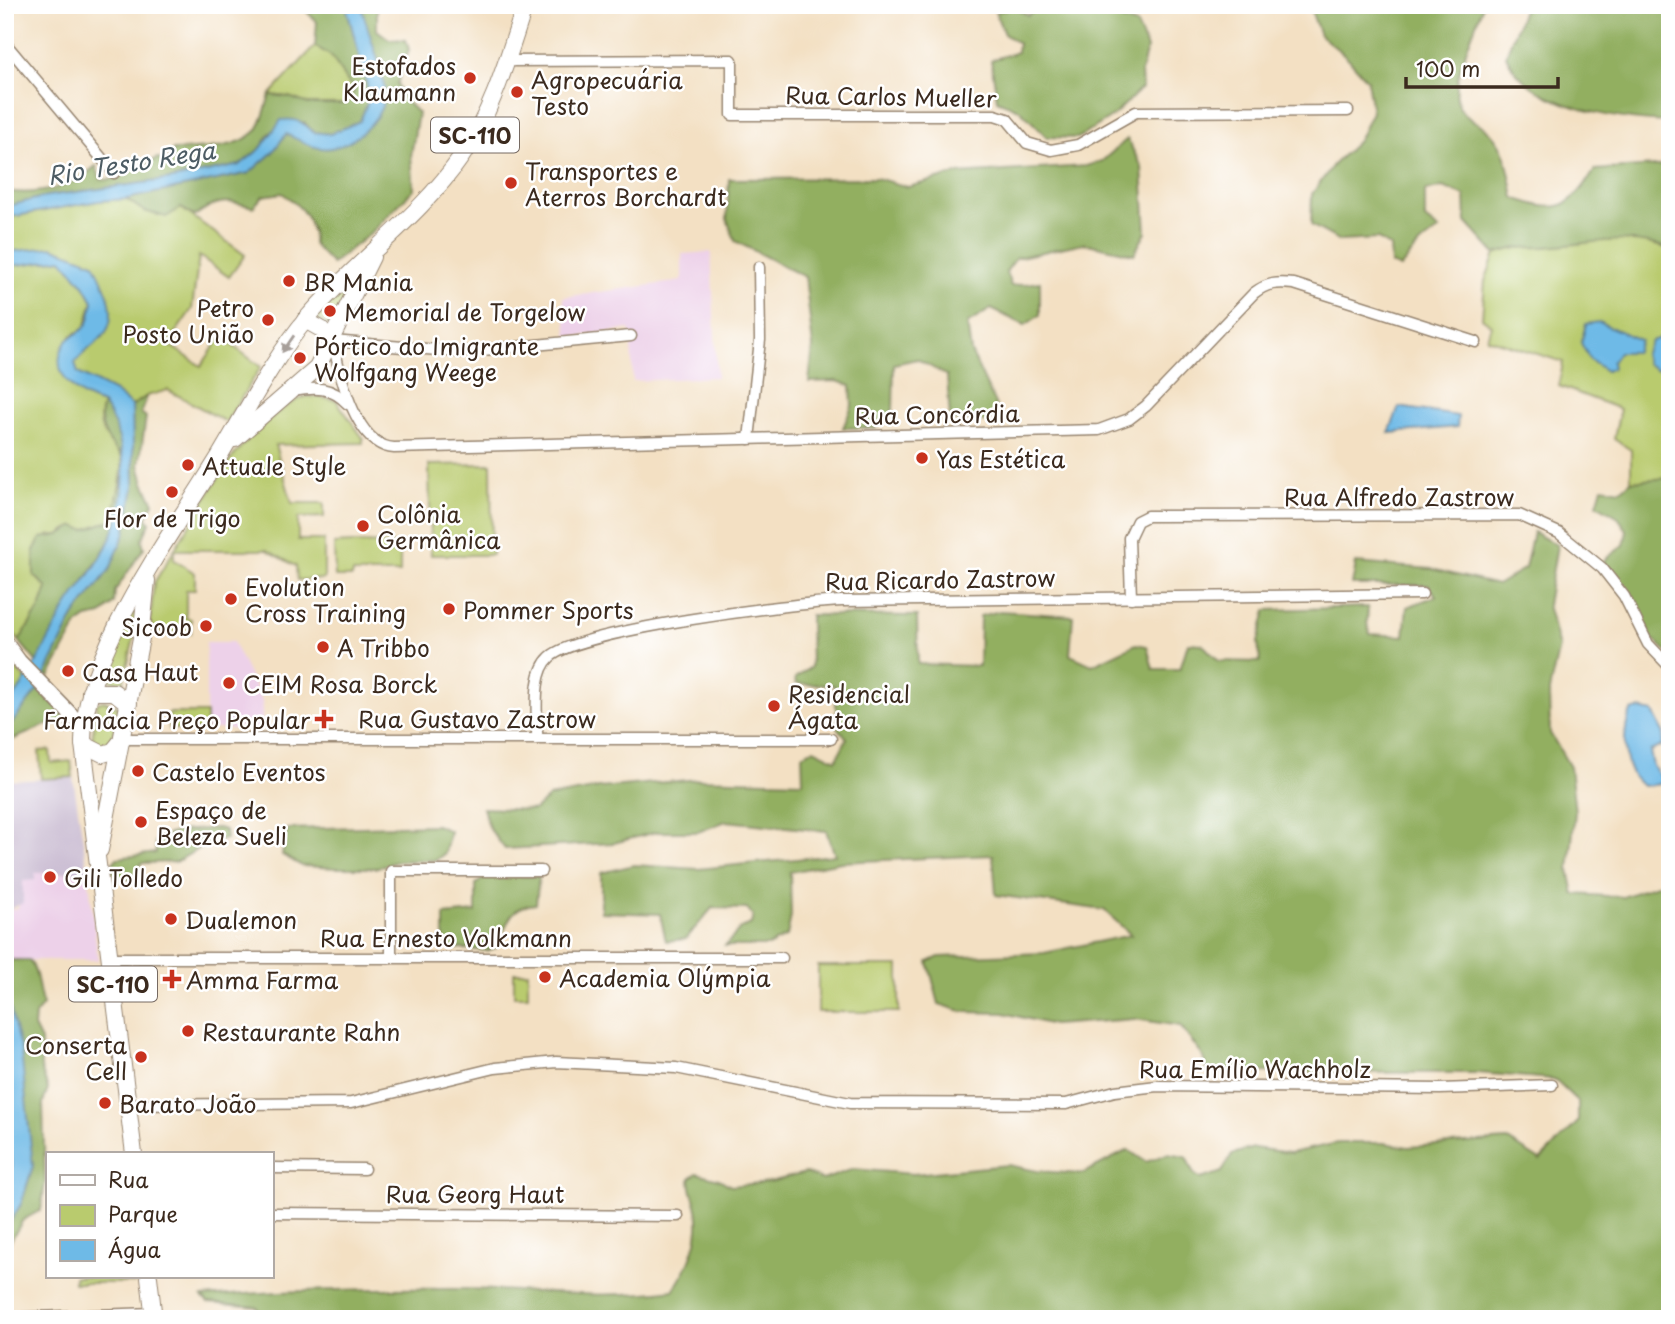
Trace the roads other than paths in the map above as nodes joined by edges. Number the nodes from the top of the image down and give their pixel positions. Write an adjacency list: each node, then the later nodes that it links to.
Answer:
1 (525, 5): 3 (main road, SC-110)
2 (5, 43): 5 (street)
3 (507, 61): 4 (street, Rua Carlos Mueller); 6 (main road, SC-110)
4 (1348, 111)
5 (114, 173)
6 (383, 239): 8 (main road, SC-110); 10 (main road, SC-110)
7 (759, 267): 15 (street)
8 (305, 320): 10 (main road); 12 (main road, SC-110, one-way to 12)
9 (631, 337): 10 (street)
10 (333, 341): 13 (main road, SC-110); 14 (street, Rua Concórdia)
11 (1476, 342): 15 (street, Rua Concórdia)
12 (268, 375): 13 (main road); 16 (main road, SC-110)
13 (293, 391): 14 (street, Rua Concórdia); 16 (main road, SC-110)
14 (352, 408): 15 (street, Rua Concórdia)
15 (749, 439)
16 (225, 447): 17 (main road, SC-110)
17 (148, 574): 22 (main road, SC-110); 24 (main road, SC-110)
18 (1422, 594): 19 (street, Rua Ricardo Zastrow)
19 (1131, 597): 21 (street, Rua Alfredo Zastrow); 27 (street, Rua Ricardo Zastrow)
20 (5, 642): 23 (main road)
21 (1670, 667)
22 (88, 697): 23 (main road); 24 (main road); 25 (main road, SC-110)
23 (57, 699): 25 (main road)
24 (129, 704): 26 (main road, SC-110)
25 (83, 727): 29 (main road, SC-110)
26 (123, 739): 27 (street, Rua Gustavo Zastrow); 29 (main road); 30 (main road, SC-110)
27 (537, 739): 28 (street, Rua Gustavo Zastrow)
28 (831, 739)
29 (83, 744): 30 (main road, SC-110)
30 (98, 863): 32 (main road, SC-110)
31 (541, 871): 33 (street)
32 (110, 958): 33 (street, Rua Ernesto Volkmann); 36 (main road, SC-110)
33 (391, 958): 34 (street, Rua Ernesto Volkmann)
34 (782, 958)
35 (1552, 1085): 36 (street, Rua Emílio Wachholz)
36 (128, 1105): 37 (main road, SC-110)
37 (134, 1152)
38 (273, 1168): 39 (street)
39 (364, 1169)
40 (273, 1213): 41 (street, Rua Georg Haut)
41 (678, 1216)
42 (149, 1278): 43 (main road)
43 (154, 1316): 44 (street)
44 (5, 1319)

